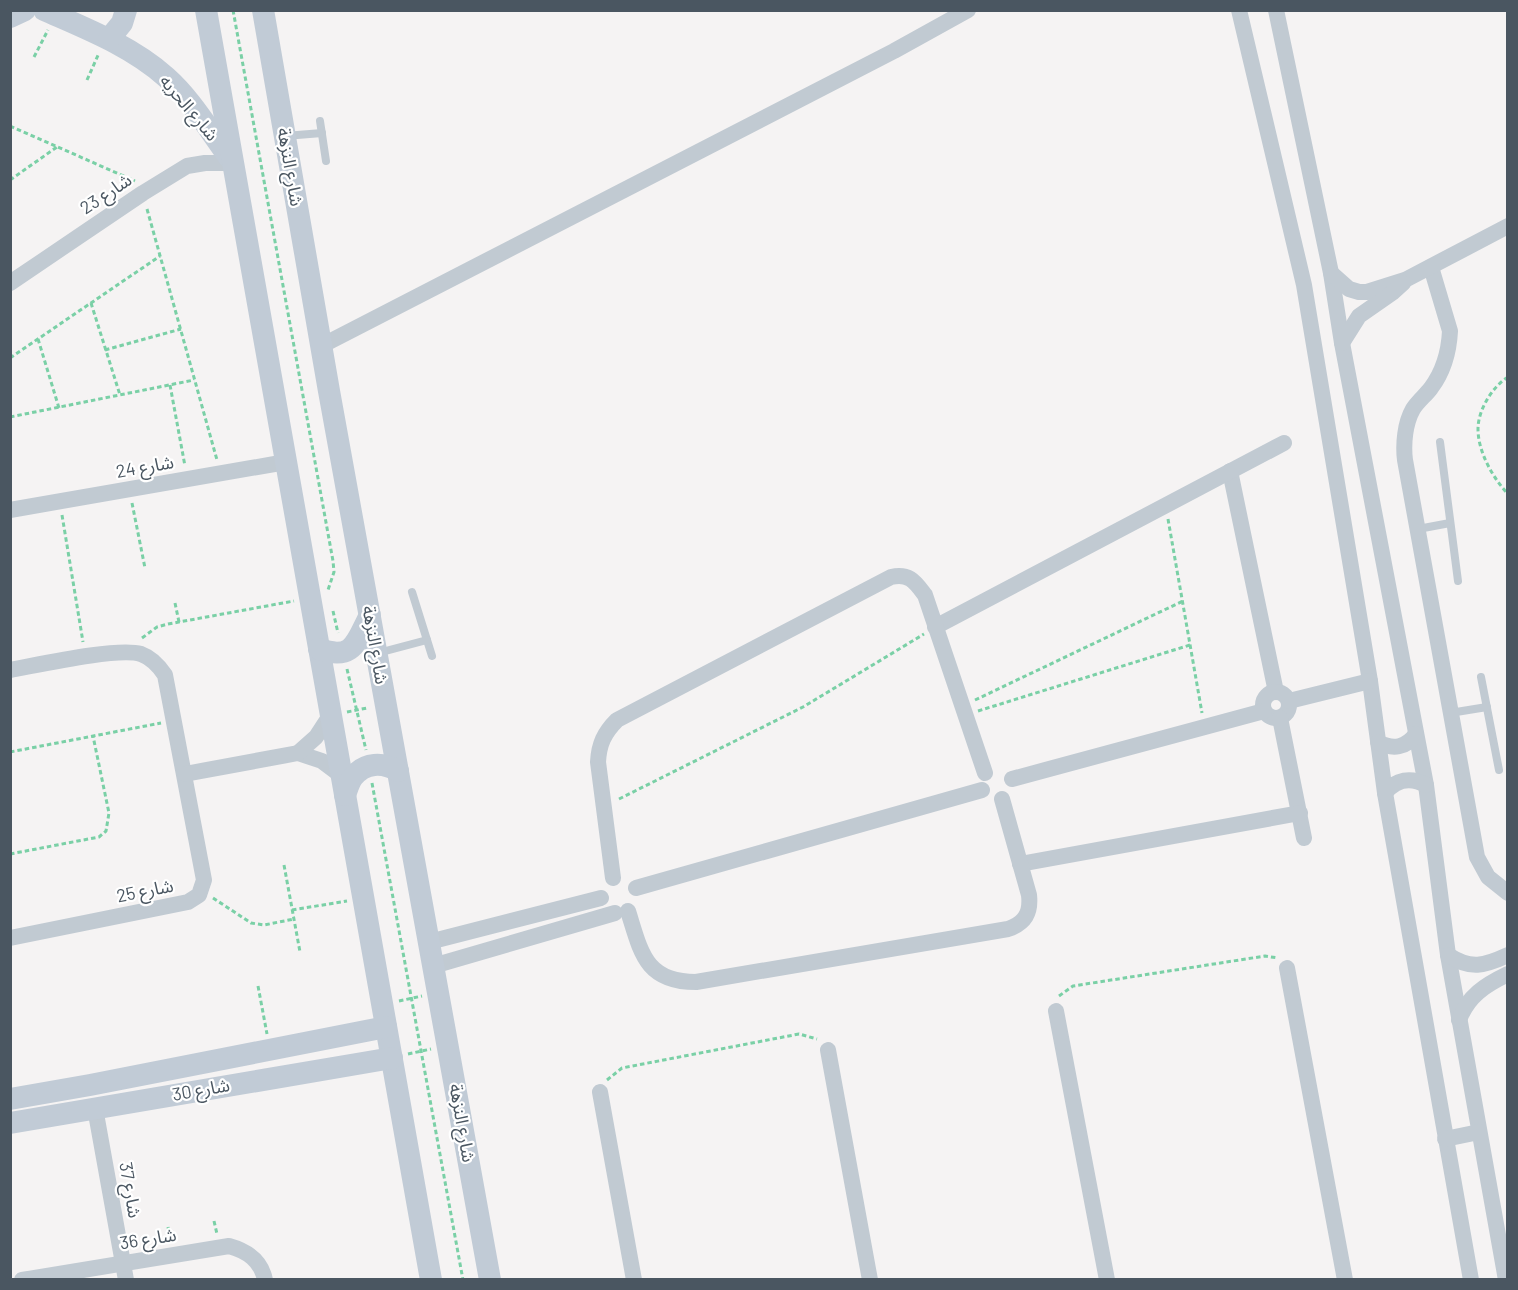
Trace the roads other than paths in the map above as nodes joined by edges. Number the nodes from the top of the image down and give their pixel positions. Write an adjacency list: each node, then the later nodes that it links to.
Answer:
1 (25, 10): 9 (main road)
2 (126, 10): 10 (main road)
3 (206, 10): 15 (main road)
4 (263, 10): 13 (main road, شارع النزهة)
5 (968, 10): 22 (street)
6 (1239, 10): 40 (street)
7 (1276, 10): 18 (street)
8 (50, 13): 10 (main road, شارع الحريه)
9 (10, 17)
10 (108, 39): 15 (main road, شارع الحريه)
11 (320, 121): 12 (lane)
12 (322, 133): 13 (lane); 14 (lane)
13 (285, 136): 22 (main road, شارع النزهة)
14 (326, 161)
15 (233, 163): 20 (street, شارع 23); 25 (main road)
16 (1508, 226): 17 (street)
17 (1431, 267): 19 (street); 29 (street)
18 (1331, 273): 19 (street); 21 (street)
19 (1406, 280): 21 (street)
20 (10, 283)
21 (1342, 343): 47 (street)
22 (321, 346): 32 (main road, شارع النزهة)
23 (1440, 442): 28 (lane)
24 (1284, 443): 26 (street)
25 (286, 462): 27 (street, شارع 24); 35 (main road)
26 (1230, 471): 33 (street); 41 (street)
27 (10, 510)
28 (1450, 523): 29 (lane); 30 (lane)
29 (1418, 529): 44 (street)
30 (1458, 581)
31 (412, 592): 34 (lane)
32 (370, 615): 35 (main road); 36 (main road, شارع النزهة)
33 (935, 627): 52 (street); 63 (street)
34 (427, 640): 36 (lane); 37 (lane)
35 (319, 649): 45 (main road)
36 (378, 653): 51 (main road, شارع النزهة)
37 (432, 656)
38 (10, 670): 53 (street, شارع 25)
39 (1481, 677): 42 (lane)
40 (1370, 681): 41 (street); 48 (street)
41 (1282, 696): 43 (street); 46 (street)
42 (1486, 707): 44 (lane); 50 (lane)
43 (1264, 711): 46 (street); 54 (street)
44 (1450, 713): 65 (street)
45 (331, 714): 49 (street); 56 (main road)
46 (1280, 718): 60 (street)
47 (1416, 734): 48 (street); 55 (street)
48 (1378, 742): 58 (street)
49 (298, 753): 53 (street); 56 (street)
50 (1499, 770)
51 (398, 771): 56 (main road); 69 (main road, شارع النزهة)
52 (985, 773): 54 (street); 57 (street)
53 (185, 774): 68 (street, شارع 25)
54 (1012, 779): 59 (street)
55 (1426, 785): 58 (street); 71 (street)
56 (343, 786): 79 (main road)
57 (982, 790): 59 (street); 64 (street)
58 (1385, 793): 89 (street)
59 (1002, 799): 62 (street)
60 (1300, 813): 61 (street); 62 (street)
61 (1304, 838)
62 (1020, 864): 67 (street)
63 (613, 878): 64 (street); 66 (street)
64 (636, 888): 67 (street)
65 (1508, 893)
66 (601, 898): 67 (street); 69 (street)
67 (621, 912): 73 (street)
68 (10, 938)
69 (429, 942): 73 (main road, شارع النزهة)
70 (1508, 954): 72 (street)
71 (1448, 955): 72 (street); 78 (street)
72 (1487, 965): 76 (street)
73 (433, 966): 95 (main road, شارع النزهة)
74 (1287, 968): 99 (street)
75 (1508, 974): 76 (street)
76 (1491, 982): 78 (street)
77 (1056, 1011): 98 (street)
78 (1459, 1020): 88 (street)
79 (386, 1027): 80 (main road, شارع 30); 82 (main road)
80 (337, 1037): 83 (main road); 85 (main road, شارع 30)
81 (828, 1050): 97 (street)
82 (392, 1058): 83 (main road, شارع 30); 94 (main road)
83 (343, 1066): 86 (main road, شارع 30)
84 (600, 1092): 96 (street)
85 (10, 1099)
86 (95, 1108): 87 (main road, شارع 30); 90 (street, شارع 37)
87 (10, 1123)
88 (1479, 1132): 89 (street); 101 (street)
89 (1445, 1139): 100 (street)
90 (123, 1262): 91 (street, شارع 36); 92 (street, شارع 37); 93 (street, شارع 36)
91 (22, 1280)
92 (126, 1280)
93 (265, 1280)
94 (431, 1280)
95 (490, 1280)
96 (634, 1280)
97 (870, 1280)
98 (1107, 1280)
99 (1345, 1280)
100 (1471, 1280)
101 (1506, 1280)

